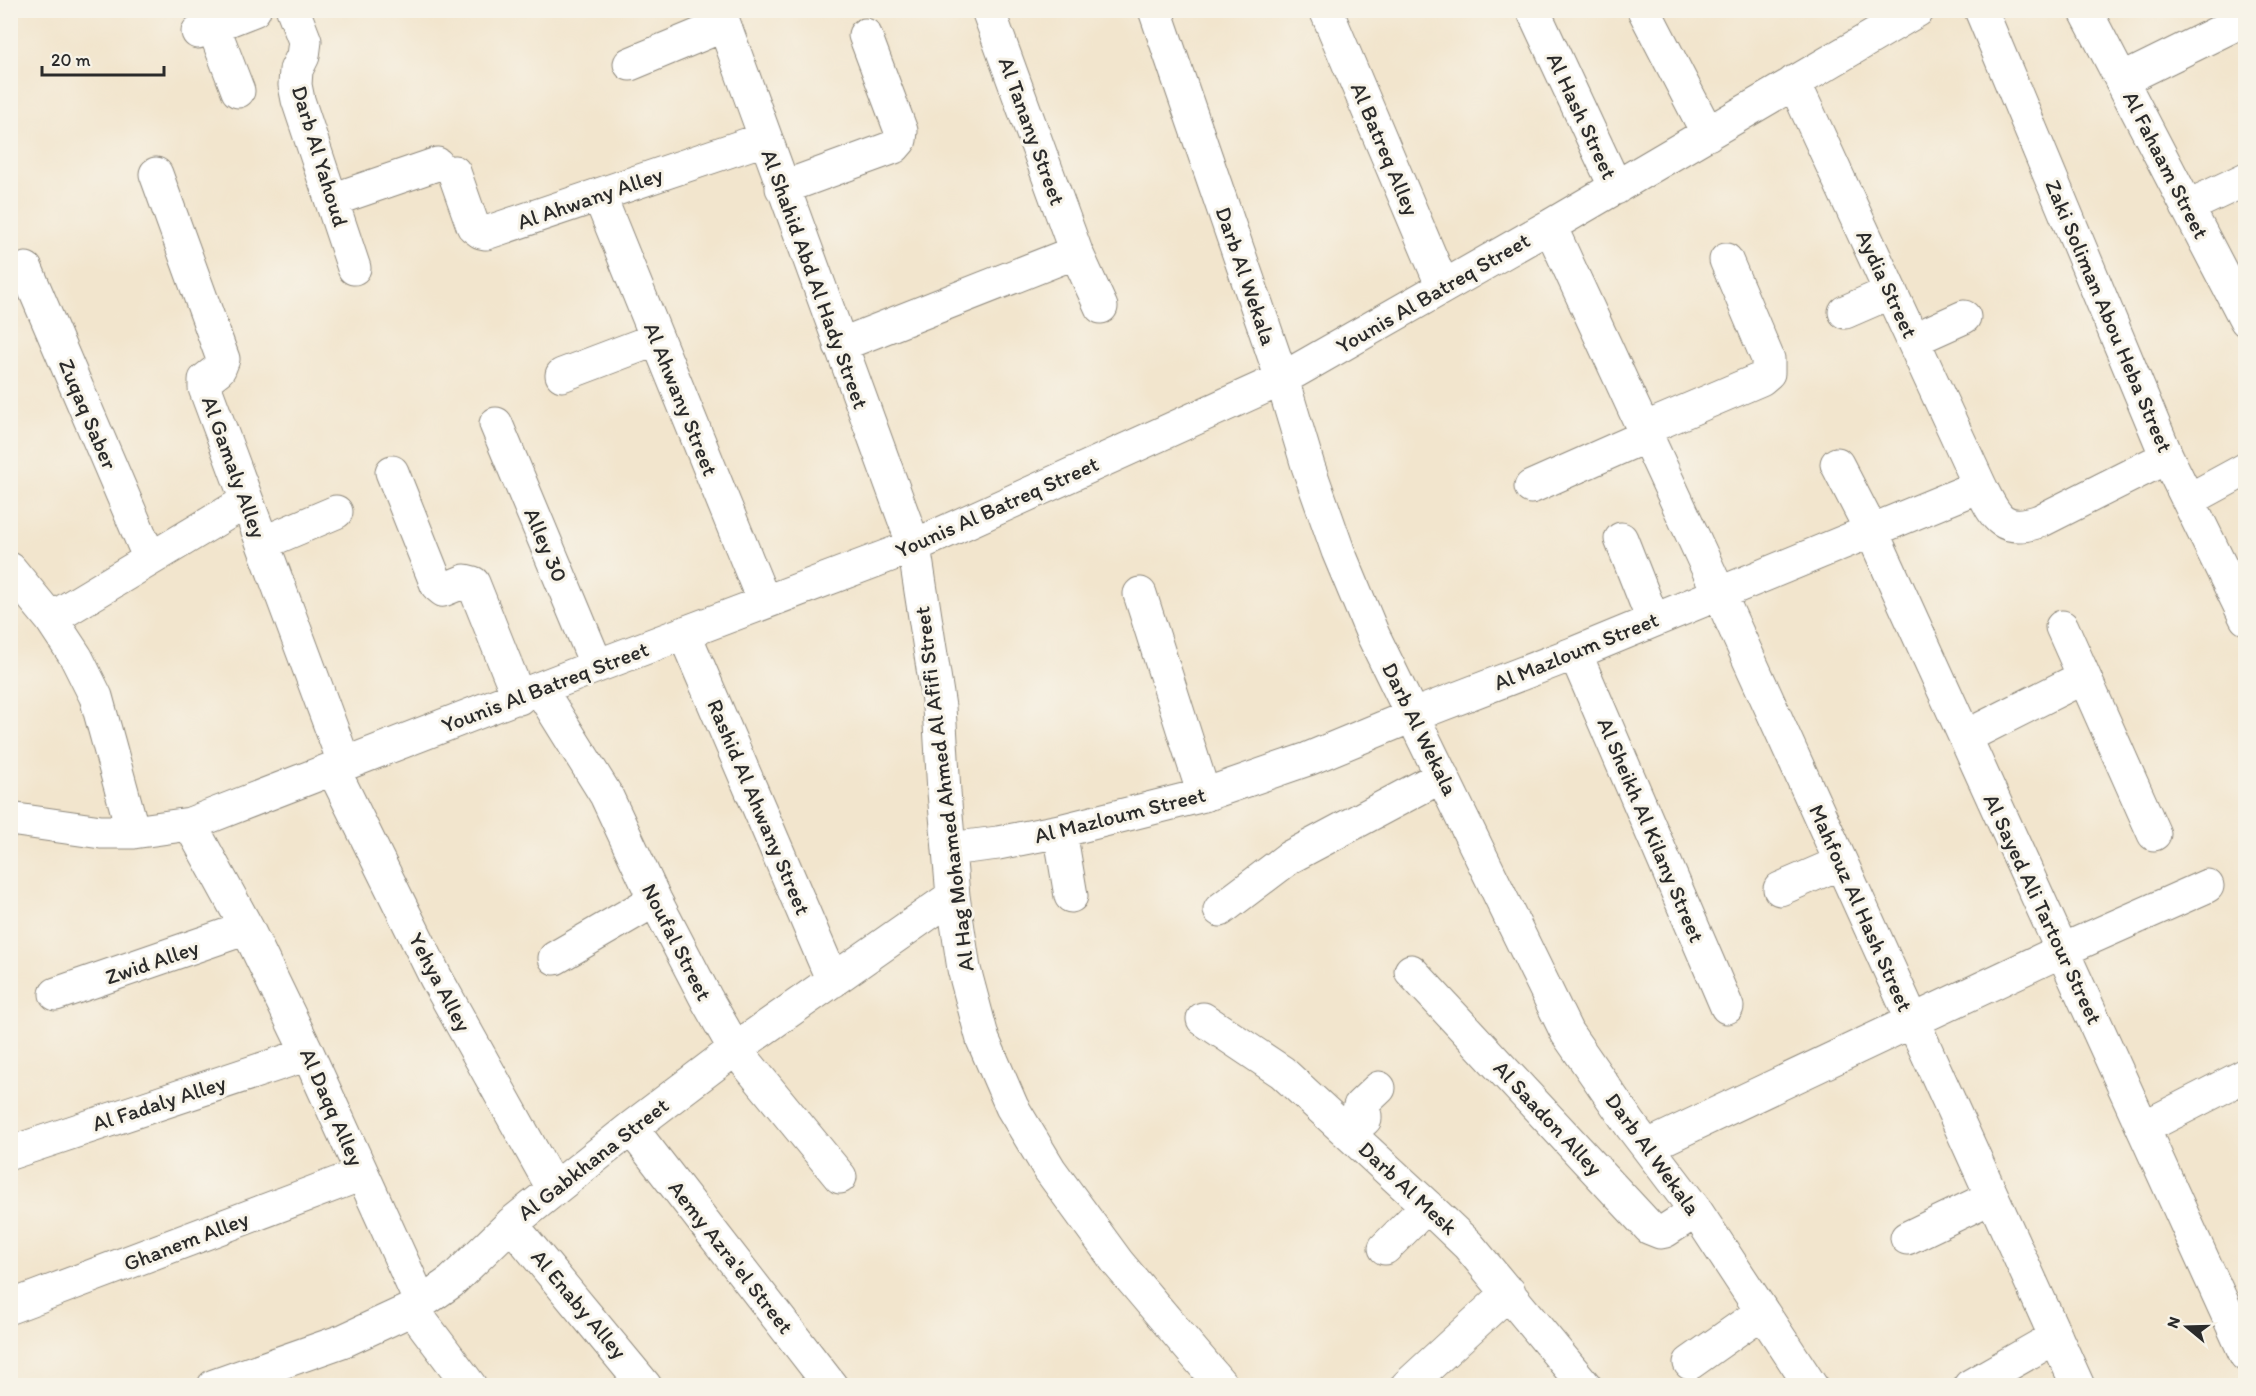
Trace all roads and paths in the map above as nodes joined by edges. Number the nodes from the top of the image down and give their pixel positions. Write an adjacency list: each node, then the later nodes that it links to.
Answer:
1 (254, 10): 17 (street)
2 (293, 10): 25 (street, Darb Al Yahoud)
3 (988, 10): 28 (street, Al Tanany Street)
4 (1155, 10): 42 (street, Darb Al Wekala)
5 (1326, 10): 32 (street, Al Batreq Alley)
6 (1533, 10): 23 (street, Al Hash Street)
7 (1644, 10): 18 (street)
8 (1918, 10): 16 (street, Younis Al Batreq Street)
9 (1981, 10): 45 (street, Zaki Soliman Abou Heba Street)
10 (2085, 10): 15 (street, Al Fahaam Street)
11 (721, 18): 14 (street); 19 (street, Al Shahid Abd Al Hady Street)
12 (2246, 19): 15 (street)
13 (865, 35): 22 (street)
14 (630, 64)
15 (2122, 80): 26 (street, Al Fahaam Street)
16 (1794, 82): 18 (street, Younis Al Batreq Street); 33 (street, Aydia Street)
17 (238, 91)
18 (1708, 134): 23 (street, Younis Al Batreq Street)
19 (764, 139): 22 (street, Al Shahid Abd Al Hady Street); 24 (street, Al Ahwany Alley)
20 (156, 174): 52 (street, Al Gamaly Alley)
21 (2246, 179): 26 (street)
22 (782, 188): 40 (street, Al Shahid Abd Al Hady Street)
23 (1616, 188): 27 (street, Younis Al Batreq Street)
24 (599, 195): 25 (street, Al Ahwany Alley); 38 (street, Al Ahwany Street)
25 (332, 200): 30 (street, Darb Al Yahoud)
26 (2187, 207): 37 (street, Al Fahaam Street)
27 (1550, 226): 32 (street, Younis Al Batreq Street); 44 (street, Mahfouz Al Hash Street)
28 (1076, 252): 34 (street, Al Tanany Street); 40 (street)
29 (1726, 260): 44 (street)
30 (354, 268)
31 (26, 269): 58 (street, Zuqaq Saber)
32 (1443, 287): 42 (street, Younis Al Batreq Street)
33 (1891, 292): 35 (street); 39 (street, Aydia Street)
34 (1101, 307)
35 (1845, 312)
36 (1964, 317): 39 (street)
37 (2246, 320)
38 (657, 339): 41 (street); 62 (street, Al Ahwany Street)
39 (1913, 340): 49 (street, Aydia Street)
40 (840, 345): 57 (street, Al Shahid Abd Al Hady Street)
41 (562, 375)
42 (1282, 379): 57 (street, Younis Al Batreq Street); 72 (street, Darb Al Wekala)
43 (496, 424): 69 (street, Alley 30)
44 (1645, 433): 50 (street); 60 (street, Mahfouz Al Hash Street)
45 (2168, 457): 49 (street); 51 (street, Zaki Soliman Abou Heba Street)
46 (1837, 464): 54 (street, Al Sayed Ali Tartour Street)
47 (2246, 469): 51 (street)
48 (392, 472): 71 (street, Noufal Street)
49 (1980, 486): 54 (street, Al Mazloum Street)
50 (1531, 488)
51 (2189, 500): 63 (street, Zaki Soliman Abou Heba Street)
52 (247, 501): 56 (street, Al Gamaly Alley); 58 (street)
53 (336, 513): 56 (street)
54 (1871, 530): 60 (street, Al Mazloum Street); 73 (street, Al Sayed Ali Tartour Street)
55 (1621, 539): 65 (street)
56 (263, 543): 74 (street, Al Gamaly Alley)
57 (914, 546): 62 (street, Younis Al Batreq Street); 82 (street, Al Hag Mohamed Ahmed Al Afifi Street)
58 (150, 559): 64 (street)
59 (10, 569): 64 (street)
60 (1719, 593): 65 (street, Al Mazloum Street); 83 (street, Mahfouz Al Hash Street)
61 (1140, 594): 76 (street)
62 (764, 602): 67 (street, Younis Al Batreq Street)
63 (2246, 618)
64 (51, 619): 80 (street)
65 (1653, 620): 68 (street, Al Mazloum Street)
66 (2062, 627): 70 (street)
67 (684, 633): 69 (street, Younis Al Batreq Street); 94 (street, Rashid Al Ahwany Street)
68 (1575, 652): 72 (street, Al Mazloum Street); 96 (street, Al Sheikh Al Kilany Street)
69 (597, 666): 71 (street, Younis Al Batreq Street)
70 (2084, 677): 73 (street); 81 (street)
71 (530, 693): 74 (street, Younis Al Batreq Street); 88 (street, Noufal Street)
72 (1414, 715): 75 (street, Darb Al Wekala); 76 (street, Al Mazloum Street)
73 (1965, 737): 91 (street, Al Sayed Ali Tartour Street)
74 (339, 767): 78 (street, Younis Al Batreq Street); 110 (street, Yehya Alley)
75 (1442, 776): 89 (street); 106 (street, Darb Al Wekala)
76 (1204, 795): 79 (street, Al Mazloum Street)
77 (10, 819): 80 (street, Younis Al Batreq Street)
78 (190, 824): 80 (street, Younis Al Batreq Street); 90 (street, Al Daqq Alley)
79 (1060, 831): 82 (street, Al Mazloum Street); 87 (street)
80 (133, 832)
81 (2154, 834)
82 (949, 849): 86 (street, Al Hag Mohamed Ahmed Al Afifi Street)
83 (1840, 864): 85 (street); 98 (street, Mahfouz Al Hash Street)
84 (2207, 886): 91 (street)
85 (1780, 889)
86 (954, 896): 94 (street, Al Gabkhana Street); 128 (street, Al Hag Mohamed Ahmed Al Afifi Street)
87 (1071, 896)
88 (655, 900): 92 (street); 99 (street, Noufal Street)
89 (1220, 910)
90 (247, 928): 95 (street, Zwid Alley); 100 (street, Al Daqq Alley)
91 (2063, 950): 98 (street); 104 (street, Al Sayed Ali Tartour Street)
92 (555, 958)
93 (1411, 971): 113 (street, Al Saadon Alley)
94 (833, 981): 99 (street, Al Gabkhana Street)
95 (56, 994)
96 (1727, 1007)
97 (1203, 1019): 105 (street, Darb Al Mesk)
98 (1913, 1022): 106 (street); 111 (street, Mahfouz Al Hash Street)
99 (735, 1049): 103 (street, Al Gabkhana Street); 109 (street, Noufal Street)
100 (308, 1054): 107 (street, Al Fadaly Alley); 108 (street, Al Daqq Alley)
101 (2246, 1075): 104 (street)
102 (1379, 1088): 105 (street)
103 (631, 1128): 110 (street, Al Gabkhana Street); 127 (street, Aemy Azra'el Street)
104 (2142, 1128): 122 (street, Al Sayed Ali Tartour Street)
105 (1349, 1132): 112 (street, Darb Al Mesk)
106 (1648, 1146): 113 (street, Darb Al Wekala)
107 (10, 1153)
108 (362, 1174): 118 (street, Ghanem Alley); 119 (street, Al Daqq Alley)
109 (840, 1177)
110 (554, 1190): 114 (street, Al Gabkhana Street)
111 (1992, 1197): 115 (street); 121 (street, Mahfouz Al Hash Street)
112 (1427, 1206): 116 (street); 117 (street, Darb Al Mesk)
113 (1696, 1211): 120 (street, Darb Al Wekala)
114 (511, 1224): 119 (street, Al Gabkhana Street); 126 (street, Al Enaby Alley)
115 (1907, 1238)
116 (1384, 1248)
117 (1509, 1292): 129 (street); 130 (street, Darb Al Mesk)
118 (10, 1307)
119 (412, 1309): 124 (street, Al Gabkhana Street); 125 (street)
120 (1762, 1312): 123 (street); 131 (street, Darb Al Wekala)
121 (2056, 1337): 132 (street); 133 (street, Mahfouz Al Hash Street)
122 (2246, 1355)
123 (1690, 1363)
124 (219, 1385)
125 (470, 1386)
126 (645, 1386)
127 (831, 1386)
128 (1222, 1386)
129 (1407, 1386)
130 (1585, 1386)
131 (1811, 1386)
132 (1970, 1386)
133 (2078, 1386)

